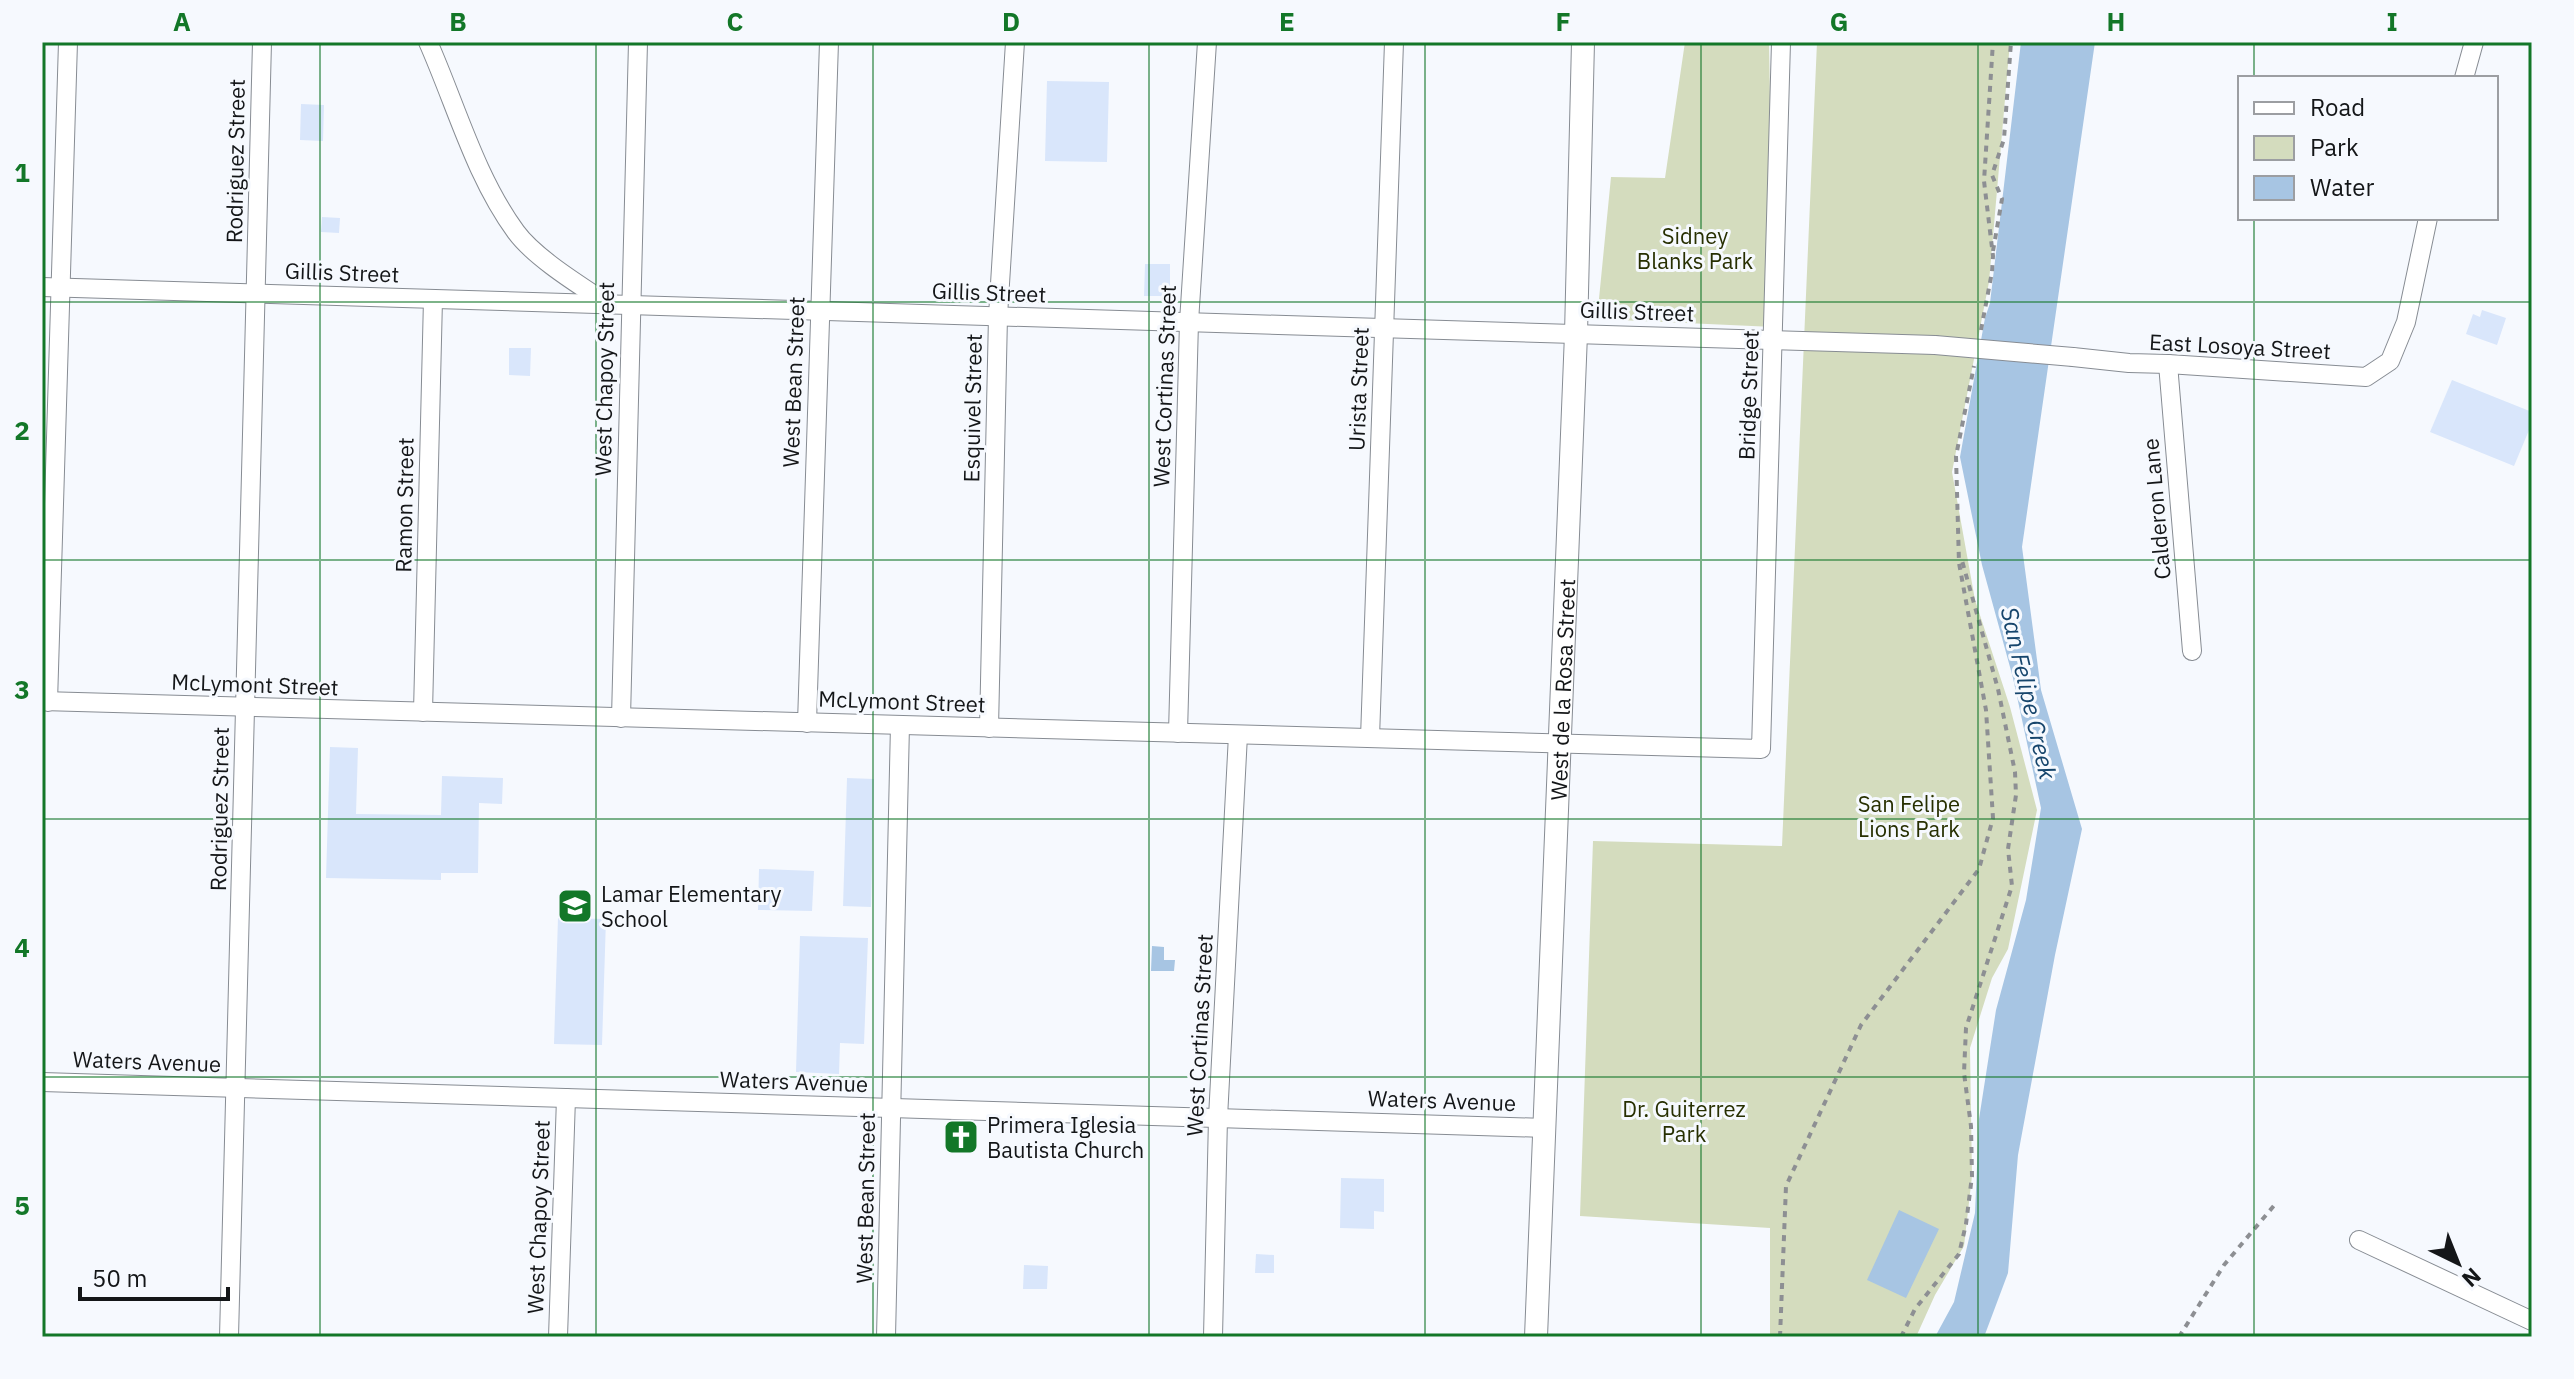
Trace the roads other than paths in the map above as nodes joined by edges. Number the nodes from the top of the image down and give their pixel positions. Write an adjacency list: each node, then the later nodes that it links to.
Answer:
1 (68, 42): 14 (street)
2 (262, 42): 15 (street, Rodriguez Street)
3 (428, 42): 17 (street)
4 (638, 42): 18 (street, West Chapoy Street)
5 (829, 42): 19 (street, West Bean Street)
6 (1015, 42): 20 (street, Esquivel Street)
7 (1207, 42): 21 (street, West Cortinas Street)
8 (1394, 42): 22 (street, Urista Street)
9 (1583, 42): 23 (street, West de la Rosa Street)
10 (1781, 42): 24 (street, Bridge Street)
11 (2474, 42): 12 (street)
12 (2465, 76)
13 (2428, 220): 26 (street, East Losoya Street)
14 (51, 288): 15 (street, Gillis Street); 28 (street)
15 (256, 294): 16 (street, Gillis Street); 29 (street, Rodriguez Street)
16 (433, 299): 17 (street, Gillis Street); 30 (street, Ramon Street)
17 (608, 304): 18 (street, Gillis Street)
18 (630, 305): 19 (street, Gillis Street); 31 (street, West Chapoy Street)
19 (819, 311): 20 (street, Gillis Street); 32 (street, West Bean Street)
20 (998, 316): 21 (street, Gillis Street); 34 (street, Esquivel Street)
21 (1189, 322): 22 (street, Gillis Street); 35 (street, West Cortinas Street)
22 (1384, 328): 23 (street, Gillis Street); 37 (street, Urista Street)
23 (1576, 334): 24 (street, Gillis Street); 38 (street, West de la Rosa Street)
24 (1773, 340): 25 (street, Gillis Street); 39 (street, Bridge Street)
25 (1935, 345): 26 (street, East Losoya Street, bridge)
26 (2168, 364): 27 (street, Calderon Lane)
27 (2192, 651)
28 (45, 702): 29 (street, McLymont Street)
29 (245, 707): 30 (street, McLymont Street); 41 (street, Rodriguez Street)
30 (423, 712): 31 (street, McLymont Street)
31 (621, 718): 32 (street, McLymont Street)
32 (807, 723): 33 (street, McLymont Street)
33 (900, 725): 34 (street, McLymont Street); 43 (street, West Bean Street)
34 (989, 728): 35 (street, McLymont Street)
35 (1178, 733): 36 (street, McLymont Street)
36 (1238, 735): 37 (street, McLymont Street); 44 (street, West Cortinas Street)
37 (1370, 738): 38 (street, McLymont Street)
38 (1559, 743): 39 (street, McLymont Street); 45 (street, West de la Rosa Street)
39 (1761, 749)
40 (42, 1082): 41 (street, Waters Avenue)
41 (235, 1088): 42 (street, Waters Avenue); 48 (street, Rodriguez Street)
42 (566, 1098): 43 (street, Waters Avenue); 49 (street, West Chapoy Street)
43 (891, 1108): 44 (street, Waters Avenue); 50 (street, West Bean Street)
44 (1218, 1118): 45 (street, Waters Avenue); 51 (street, West Cortinas Street)
45 (1545, 1128): 52 (street, West de la Rosa Street)
46 (2359, 1240): 47 (street)
47 (2532, 1321)
48 (229, 1337)
49 (558, 1337)
50 (886, 1337)
51 (1213, 1337)
52 (1536, 1337)

